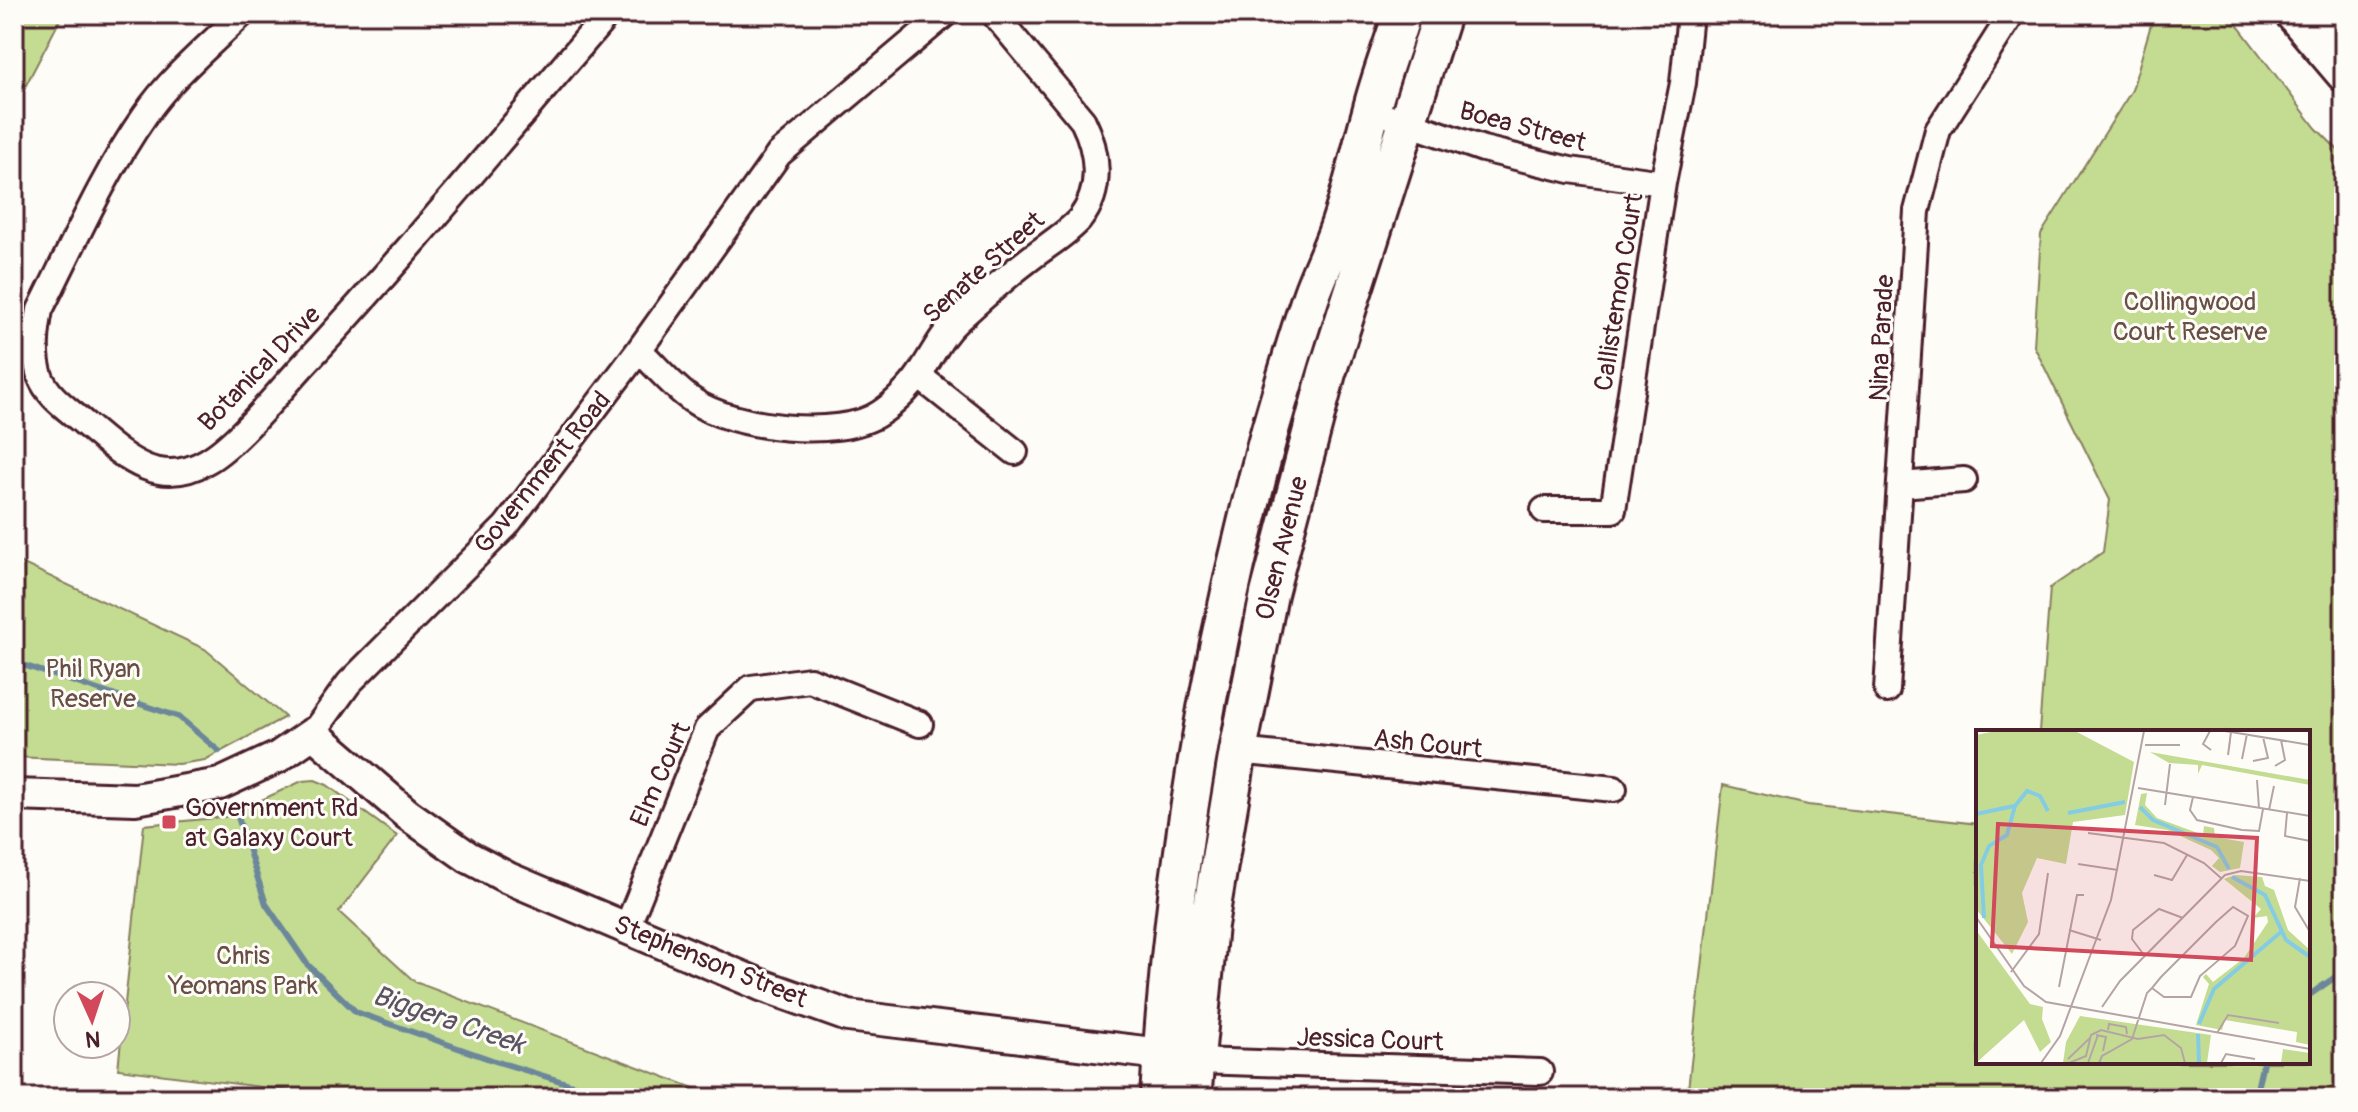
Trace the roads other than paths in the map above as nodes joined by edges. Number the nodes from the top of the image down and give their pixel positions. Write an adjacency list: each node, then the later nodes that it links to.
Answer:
1 (242, 14): 2 (street, Botanical Drive)
2 (608, 14)
3 (945, 14): 16 (street, Government Road)
4 (994, 14): 17 (street, Senate Street)
5 (1402, 14): 13 (main road, Olsen Avenue)
6 (1442, 14): 14 (main road, Olsen Avenue)
7 (1690, 14): 15 (street, Callistemon Court)
8 (2012, 14): 20 (street, Nina Parade)
9 (2293, 14): 12 (main road)
10 (2336, 14): 11 (main road)
11 (2344, 25)
12 (2344, 74)
13 (1371, 112): 14 (street, Boea Street); 30 (main road, Olsen Avenue)
14 (1408, 121): 15 (street, Boea Street); 25 (main road, Olsen Avenue)
15 (1663, 183): 21 (street, Callistemon Court)
16 (639, 350): 17 (street, Senate Street); 24 (street, Government Road)
17 (919, 376): 18 (street)
18 (1015, 452)
19 (1964, 480): 20 (street)
20 (1900, 485): 22 (street, Nina Parade)
21 (1544, 510)
22 (1887, 690)
23 (920, 724): 29 (street, Elm Court)
24 (313, 733): 27 (street, Government Road); 29 (street, Stephenson Street)
25 (1238, 751): 26 (street, Ash Court); 31 (main road, Olsen Avenue)
26 (1614, 789)
27 (14, 795): 28 (street)
28 (14, 804)
29 (627, 927): 30 (street, Stephenson Street)
30 (1161, 1054): 31 (street, Jessica Court); 33 (main road, Olsen Avenue)
31 (1197, 1061): 32 (street, Jessica Court); 34 (main road, Olsen Avenue)
32 (1540, 1072)
33 (1159, 1098)
34 (1192, 1098)

